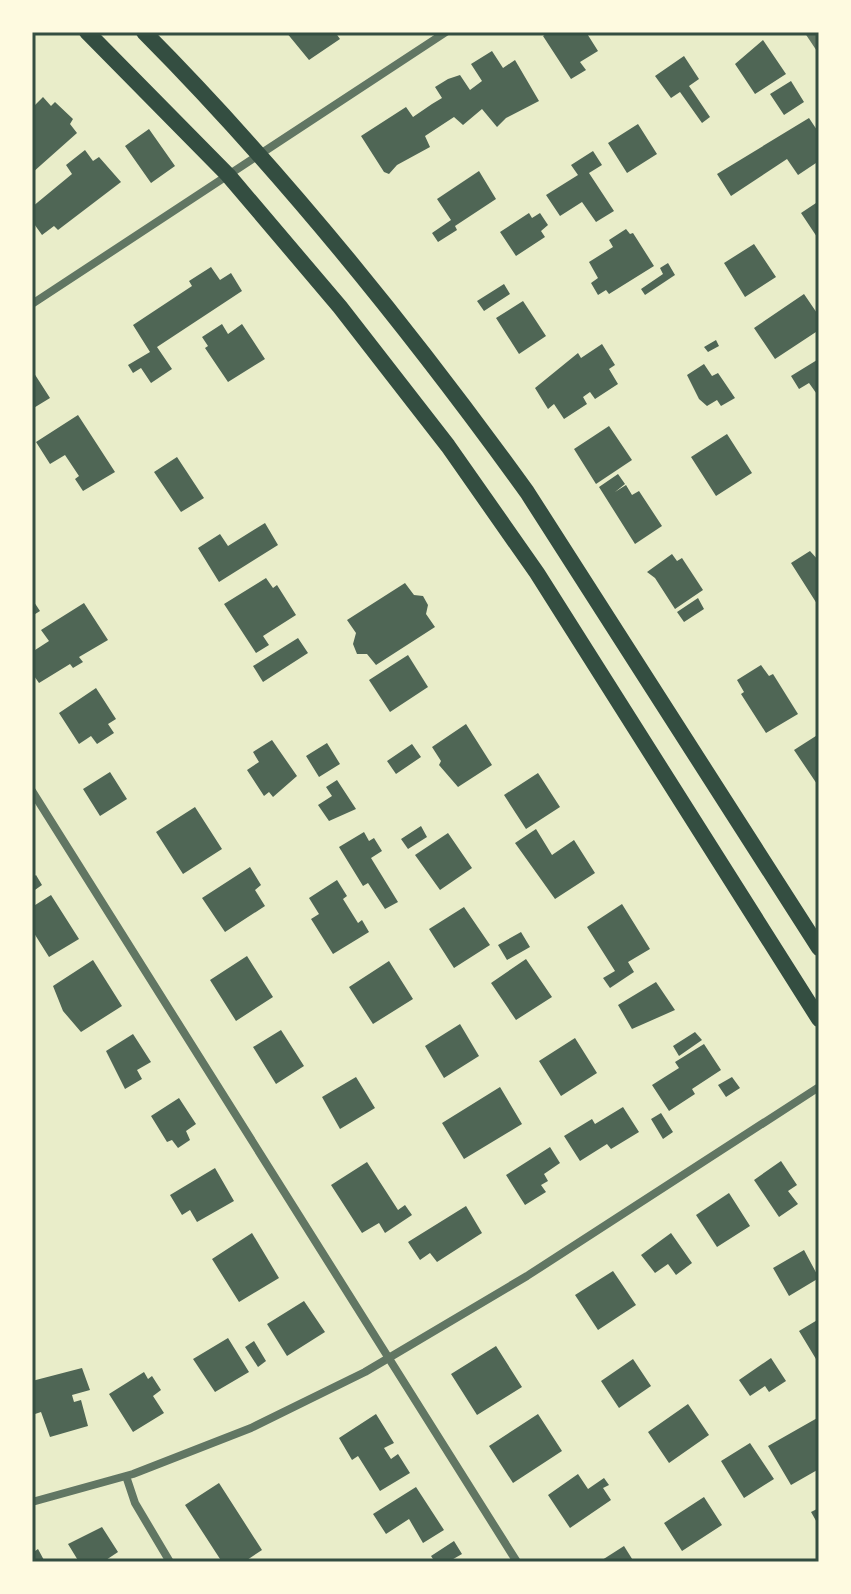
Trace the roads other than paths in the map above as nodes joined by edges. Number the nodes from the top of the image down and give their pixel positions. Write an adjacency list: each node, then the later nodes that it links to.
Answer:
1 (87, 32): 7 (main road)
2 (144, 32): 6 (main road)
3 (446, 32): 6 (street)
4 (809, 32): 5 (street)
5 (819, 47)
6 (259, 154): 7 (street); 10 (main road)
7 (228, 175): 8 (street); 11 (main road)
8 (32, 304)
9 (32, 791): 13 (street)
10 (819, 948)
11 (819, 1019)
12 (819, 1087): 13 (street)
13 (389, 1359): 14 (street); 17 (street)
14 (126, 1476): 15 (street); 16 (street)
15 (32, 1502)
16 (170, 1562)
17 (517, 1562)

